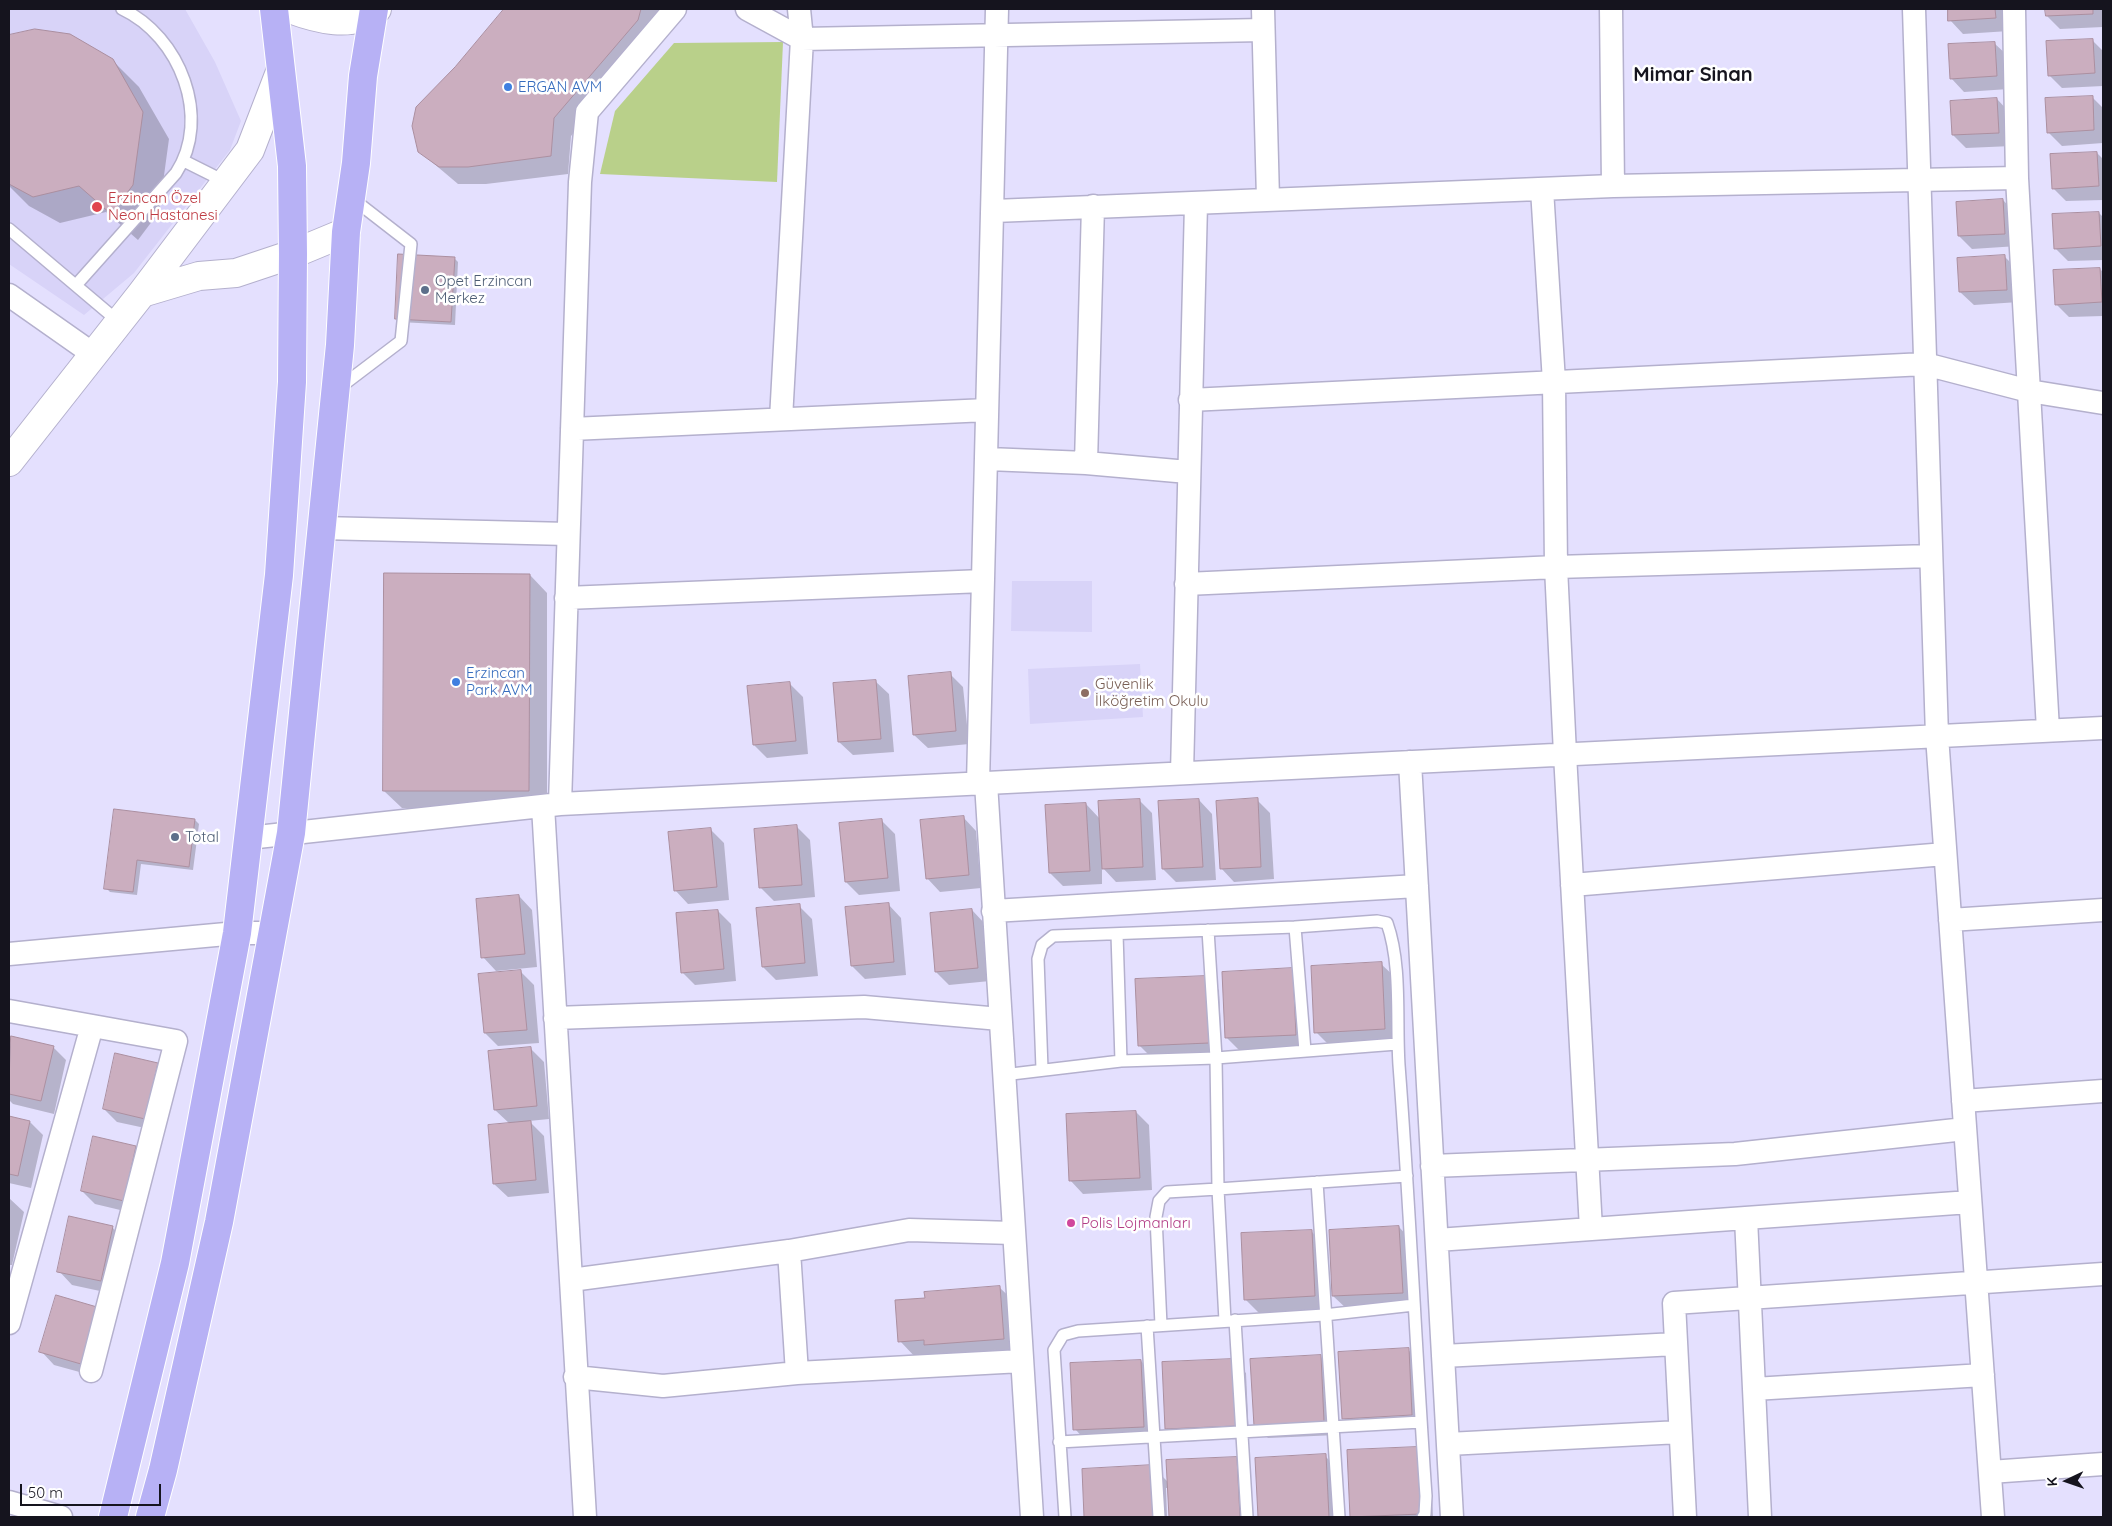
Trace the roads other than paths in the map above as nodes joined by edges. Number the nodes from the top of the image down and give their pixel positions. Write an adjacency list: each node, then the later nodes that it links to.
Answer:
1 (122, 9): 16 (lane)
2 (274, 9): 15 (main road)
3 (290, 9): 11 (main road)
4 (675, 9): 43 (street)
5 (747, 9): 14 (street)
6 (799, 9): 14 (street)
7 (997, 9): 13 (street)
8 (1611, 9): 20 (street)
9 (1914, 9): 18 (street)
10 (2014, 9): 17 (street)
11 (375, 10): 22 (main road)
12 (1263, 19): 13 (street); 23 (street)
13 (997, 34): 14 (street); 26 (street)
14 (802, 39): 42 (street)
15 (280, 72): 19 (main road); 29 (main road)
16 (184, 161): 19 (lane); 30 (lane)
17 (2017, 178): 18 (street); 38 (street)
18 (1920, 181): 20 (street); 35 (street)
19 (226, 182): 31 (main road)
20 (1614, 186): 21 (street)
21 (1542, 188): 23 (street); 36 (street)
22 (351, 198): 28 (main road); 37 (lane)
23 (1268, 199): 24 (street)
24 (1196, 204): 25 (street); 39 (street)
25 (1092, 206): 26 (street); 46 (street)
26 (994, 211): 41 (street)
27 (9, 229): 30 (lane)
28 (346, 232): 29 (main road); 37 (main road)
29 (293, 254): 31 (main road); 64 (main road)
30 (77, 284): 33 (lane)
31 (142, 293): 33 (main road)
32 (9, 294): 34 (street)
33 (119, 322): 34 (main road)
34 (94, 354): 45 (main road)
35 (1925, 364): 36 (street); 38 (street); 50 (street)
36 (1554, 382): 39 (street); 51 (street)
37 (335, 391): 48 (main road)
38 (2029, 391): 40 (street); 56 (street)
39 (1190, 400): 47 (street)
40 (2103, 402)
41 (988, 410): 42 (street); 44 (street)
42 (781, 419): 43 (street)
43 (572, 429): 49 (street)
44 (988, 459): 46 (street); 52 (street)
45 (9, 462)
46 (1086, 463): 47 (street)
47 (1188, 472): 53 (street)
48 (321, 528): 49 (street); 63 (main road)
49 (568, 534): 54 (street)
50 (1931, 556): 51 (street); 57 (street)
51 (1556, 567): 53 (street); 58 (street)
52 (983, 581): 54 (street); 61 (street)
53 (1186, 584): 60 (street)
54 (566, 598): 62 (street)
55 (2103, 728): 56 (street)
56 (2048, 730): 57 (street)
57 (1937, 736): 58 (street); 65 (street)
58 (1565, 754): 59 (street); 66 (street)
59 (1410, 762): 60 (street); 67 (street)
60 (1182, 773): 61 (street)
61 (982, 783): 62 (street); 69 (street)
62 (551, 805): 63 (street); 78 (street)
63 (291, 833): 64 (street); 74 (main road)
64 (248, 838): 73 (main road)
65 (1945, 854): 66 (street); 70 (street)
66 (1572, 885): 90 (street)
67 (1416, 886): 69 (street); 91 (street)
68 (2103, 910): 70 (street)
69 (993, 911): 79 (street)
70 (1950, 920): 88 (street)
71 (1295, 927): 72 (lane); 81 (lane); 82 (lane)
72 (1208, 930): 75 (lane); 83 (lane)
73 (237, 933): 74 (street); 76 (street); 130 (main road)
74 (272, 933): 131 (main road)
75 (1118, 934): 84 (lane); 85 (lane)
76 (9, 954)
77 (9, 1011): 80 (street)
78 (555, 1018): 79 (street); 102 (street)
79 (1000, 1019): 86 (street)
80 (92, 1026): 108 (street); 114 (street)
81 (1398, 1044): 82 (lane); 92 (lane)
82 (1305, 1051): 83 (lane)
83 (1216, 1058): 84 (lane); 94 (lane)
84 (1121, 1061): 85 (lane)
85 (1042, 1069): 86 (lane)
86 (1003, 1075): 98 (street)
87 (2103, 1091): 88 (street)
88 (1963, 1101): 89 (street)
89 (1965, 1129): 90 (street); 95 (street)
90 (1587, 1159): 91 (street); 97 (street)
91 (1432, 1166): 99 (street)
92 (1408, 1176): 93 (lane); 105 (lane)
93 (1317, 1182): 94 (lane); 106 (lane)
94 (1218, 1189): 107 (lane); 109 (lane)
95 (1970, 1202): 96 (street); 103 (street)
96 (1746, 1218): 97 (street); 104 (street)
97 (1591, 1229): 99 (street)
98 (1013, 1232): 100 (street); 113 (street)
99 (1437, 1240): 112 (street)
100 (789, 1251): 102 (street); 115 (street)
101 (2103, 1274): 103 (street)
102 (571, 1280): 117 (street)
103 (1976, 1282): 104 (street); 116 (street)
104 (1749, 1297): 111 (street); 118 (street)
105 (1414, 1305): 106 (lane); 119 (lane)
106 (1324, 1314): 107 (lane); 120 (lane)
107 (1230, 1321): 109 (lane); 122 (lane)
108 (9, 1323)
109 (1161, 1325): 110 (lane)
110 (1147, 1326): 123 (lane); 124 (lane)
111 (1676, 1344): 112 (street); 121 (street)
112 (1443, 1356): 125 (street)
113 (1022, 1362): 115 (street); 133 (street)
114 (91, 1371)
115 (797, 1373): 117 (street)
116 (1983, 1375): 118 (street); 127 (street)
117 (575, 1377): 132 (street)
118 (1754, 1389): 141 (street)
119 (1421, 1422): 120 (lane); 138 (lane)
120 (1333, 1428): 122 (lane); 137 (lane)
121 (1680, 1432): 125 (street); 140 (street)
122 (1242, 1434): 123 (lane); 136 (lane)
123 (1153, 1438): 124 (lane); 135 (lane)
124 (1059, 1442): 134 (lane)
125 (1448, 1444): 139 (street)
126 (2103, 1464): 127 (street)
127 (1990, 1472): 142 (street)
128 (9, 1502): 129 (street)
129 (61, 1517)
130 (113, 1517)
131 (150, 1517)
132 (584, 1517)
133 (1032, 1517)
134 (1065, 1517)
135 (1158, 1517)
136 (1247, 1517)
137 (1339, 1517)
138 (1423, 1517)
139 (1452, 1517)
140 (1685, 1517)
141 (1760, 1517)
142 (1993, 1517)

